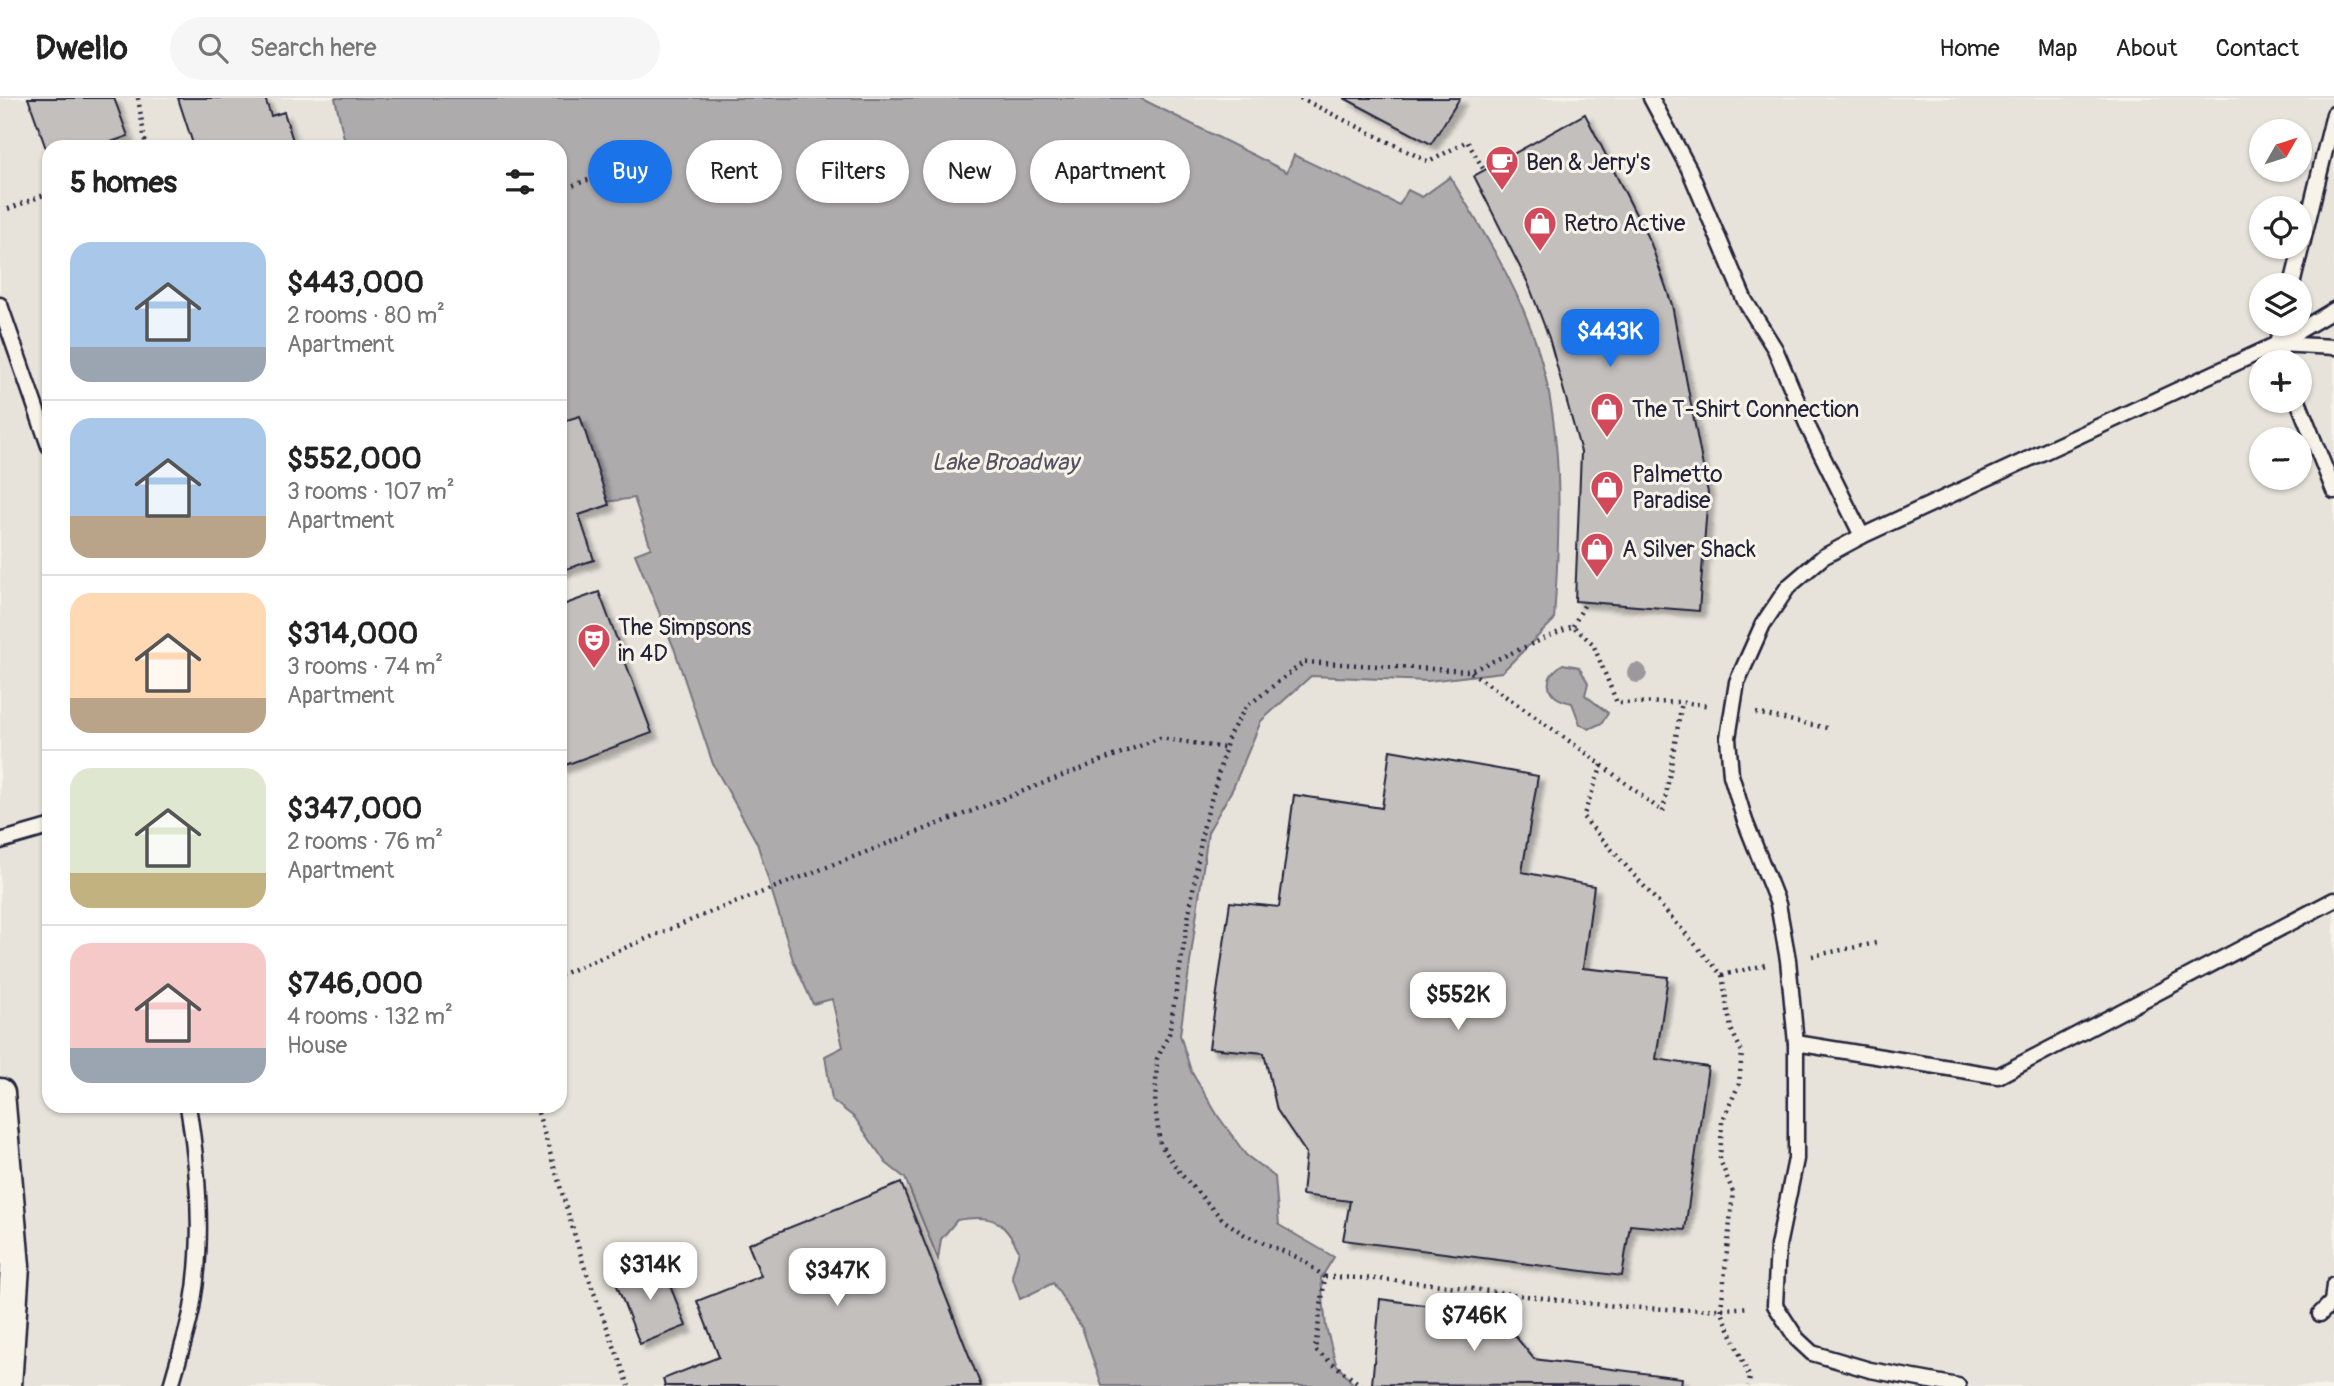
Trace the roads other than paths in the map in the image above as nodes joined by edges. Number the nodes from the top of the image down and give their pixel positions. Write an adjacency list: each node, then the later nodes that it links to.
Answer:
1 (1651, 98): 13 (lane)
2 (2334, 114): 3 (lane)
3 (2295, 273)
4 (0, 305): 11 (lane)
5 (2334, 310): 7 (lane)
6 (2279, 336): 7 (lane)
7 (2277, 344): 8 (lane); 9 (lane); 13 (lane)
8 (2334, 347)
9 (2279, 350)
10 (2303, 413): 12 (lane)
11 (42, 426)
12 (2334, 491)
13 (1862, 536): 17 (lane)
14 (42, 829): 15 (lane)
15 (0, 841)
16 (2334, 901): 17 (lane)
17 (1796, 1043): 26 (lane)
18 (1, 1103): 22 (street)
19 (189, 1113): 25 (lane)
20 (2334, 1285): 21 (lane)
21 (2320, 1314)
22 (9, 1354): 23 (street); 24 (street)
23 (0, 1382)
24 (7, 1386)
25 (171, 1386)
26 (1954, 1386)

